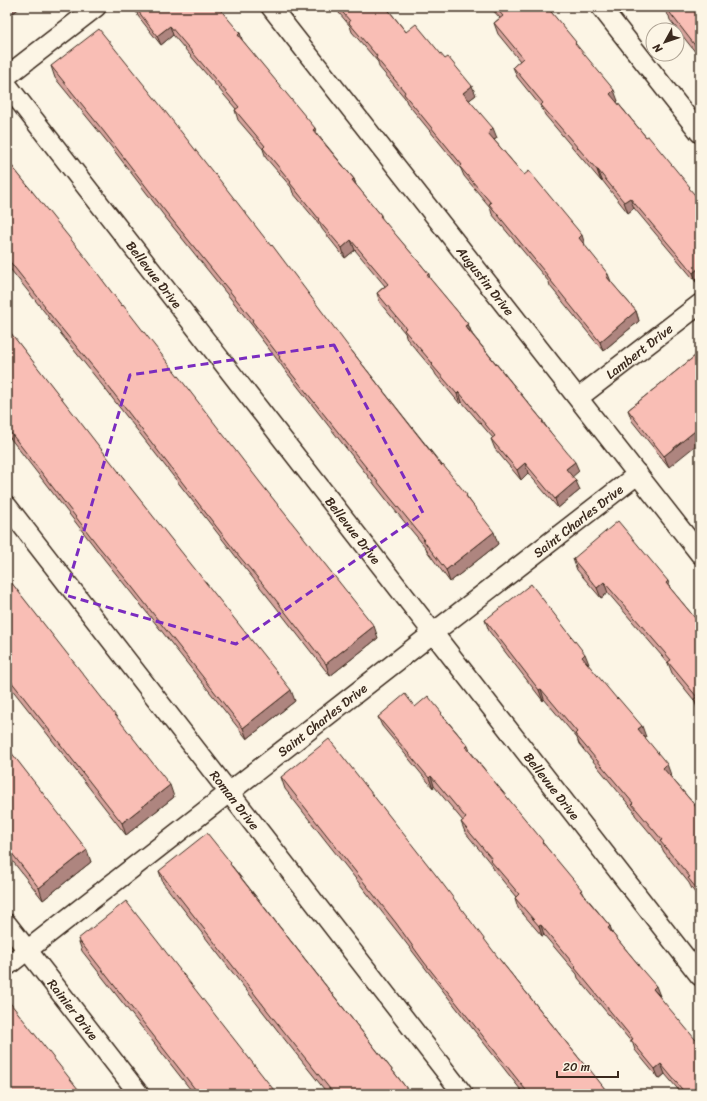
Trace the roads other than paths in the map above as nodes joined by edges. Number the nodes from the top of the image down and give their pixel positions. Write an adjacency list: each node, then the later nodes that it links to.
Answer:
1 (96, 7): 4 (street)
2 (272, 7): 8 (street, Augustin Drive)
3 (601, 7): 6 (street)
4 (7, 76)
5 (7, 85): 12 (street, Bellevue Drive)
6 (700, 133)
7 (700, 304): 8 (street, Lambert Drive)
8 (578, 398): 9 (street, Augustin Drive)
9 (638, 474): 11 (street, Augustin Drive); 12 (street, Saint Charles Drive)
10 (7, 506): 13 (street, Roman Drive)
11 (700, 554)
12 (433, 632): 13 (street, Saint Charles Drive); 17 (street, Bellevue Drive)
13 (229, 792): 15 (street, Saint Charles Drive); 19 (street, Roman Drive)
14 (7, 924): 15 (street, Rainier Drive)
15 (28, 950): 16 (street, Saint Charles Drive); 18 (street, Rainier Drive)
16 (7, 966)
17 (700, 976)
18 (139, 1094)
19 (463, 1094)

